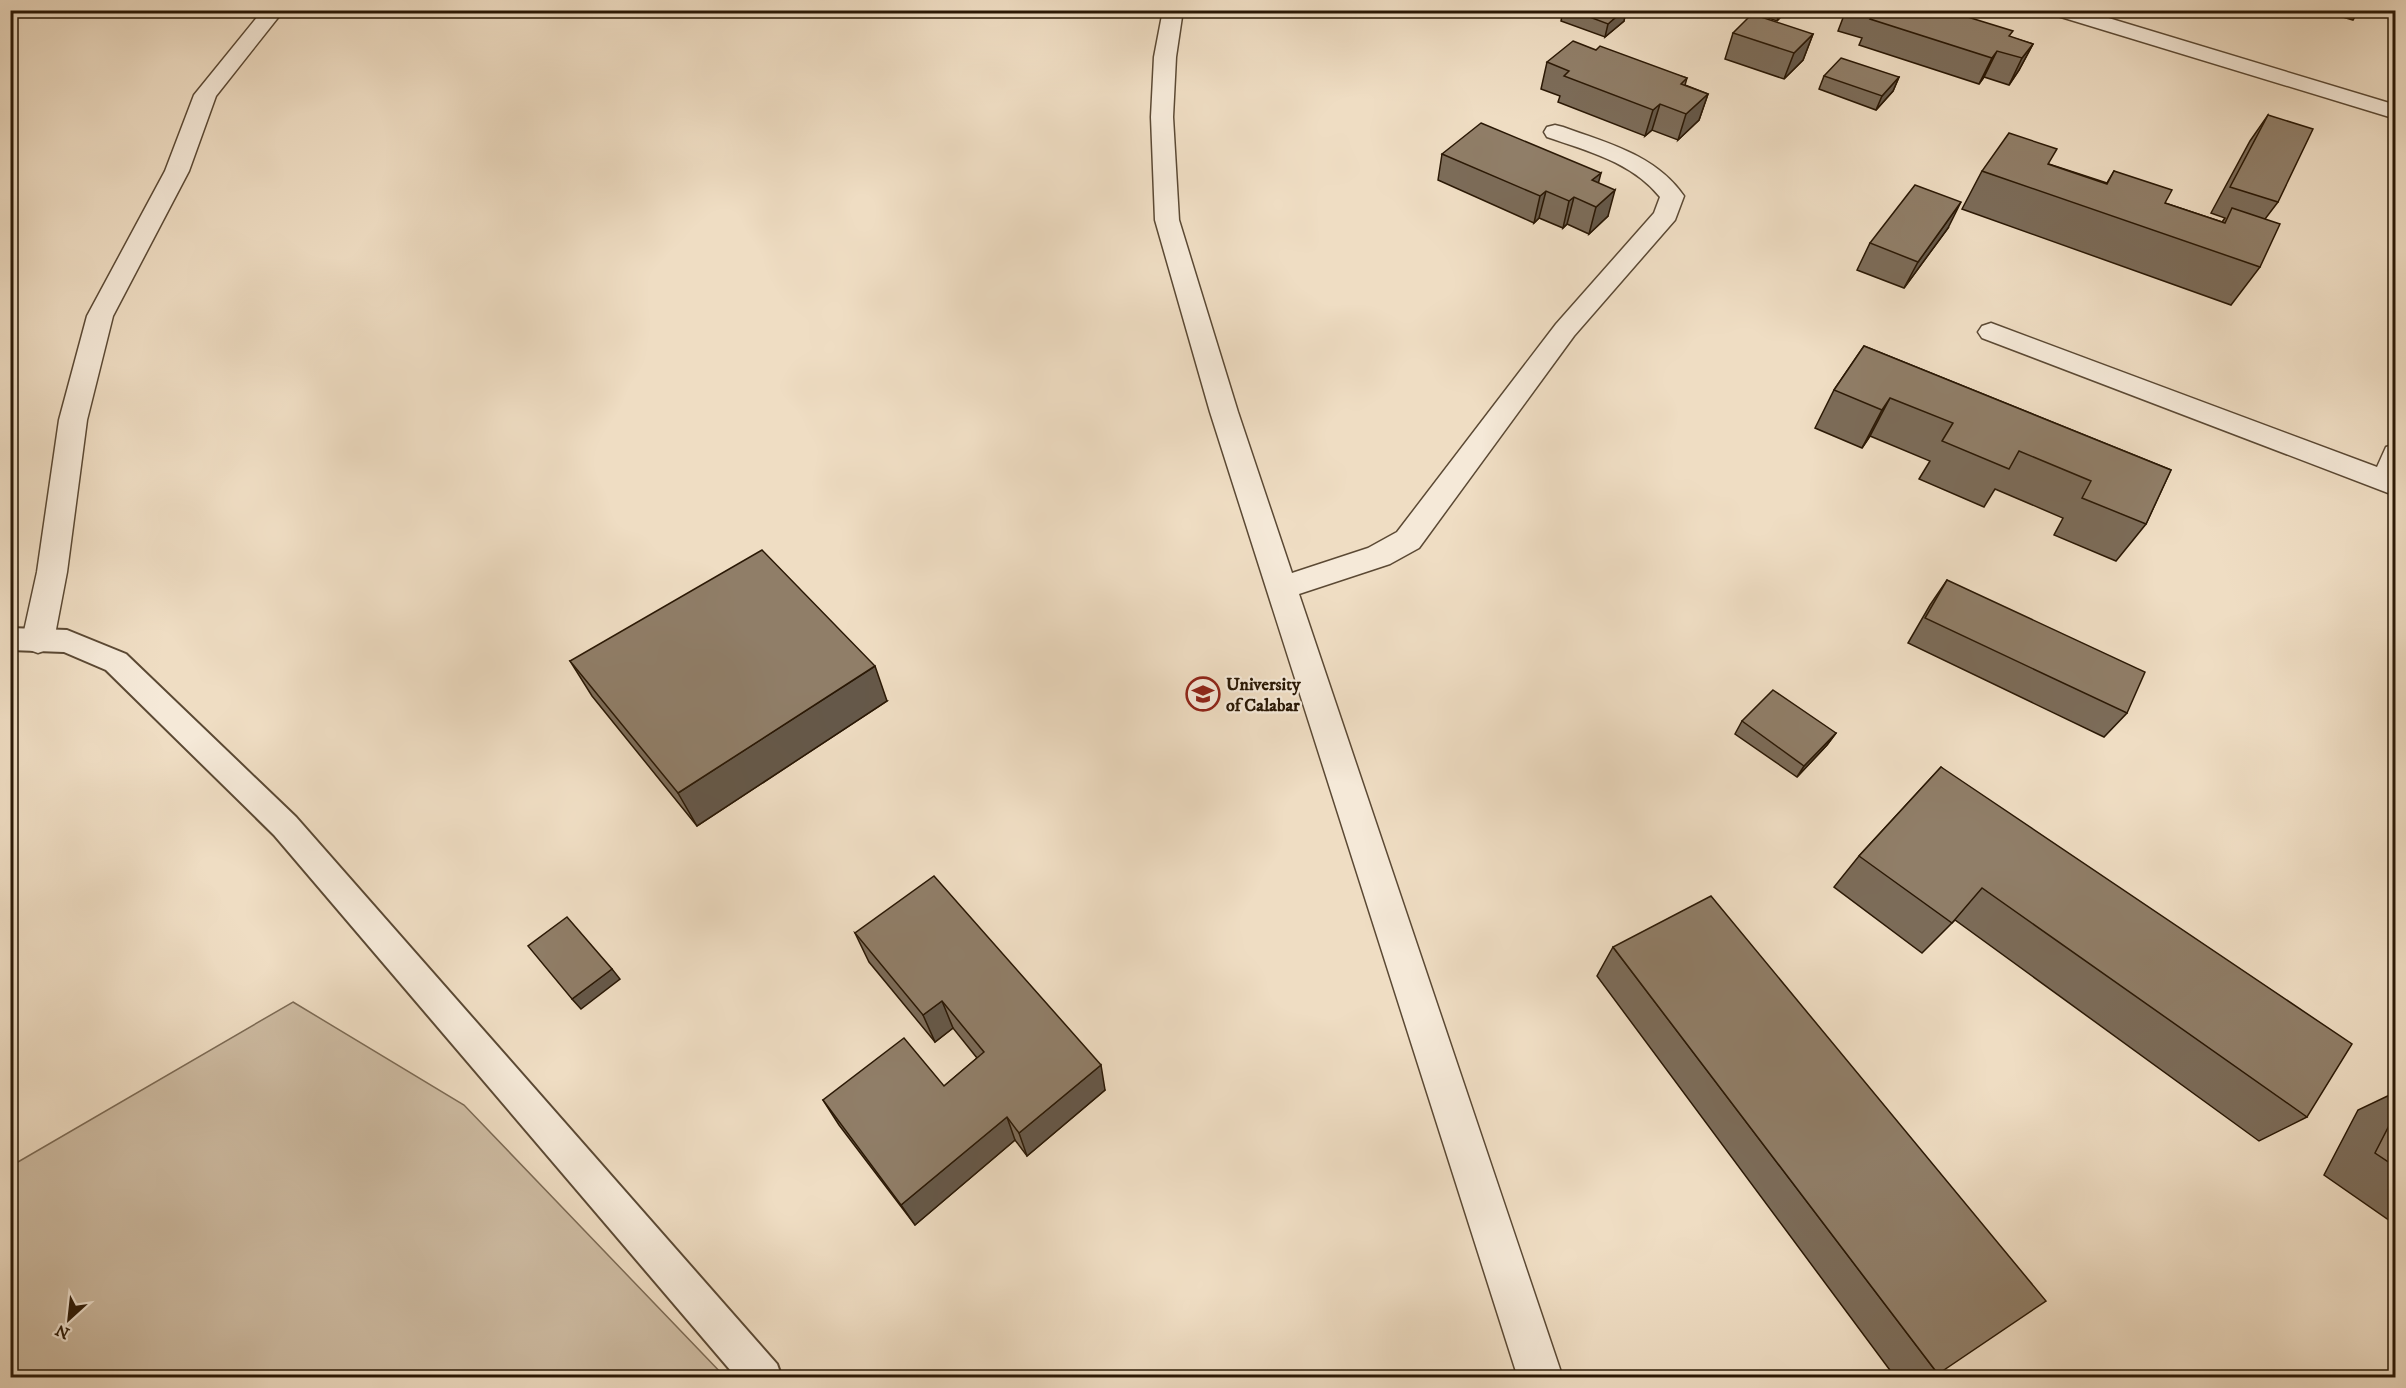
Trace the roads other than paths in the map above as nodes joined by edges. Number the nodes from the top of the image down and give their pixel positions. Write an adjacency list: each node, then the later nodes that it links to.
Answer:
1 (274, 10): 10 (street)
2 (1173, 10): 9 (street)
3 (2058, 10): 4 (street)
4 (2396, 112)
5 (1555, 132): 9 (street)
6 (1991, 332): 8 (street)
7 (2396, 454): 8 (street)
8 (2391, 484)
9 (1282, 588): 12 (street)
10 (24, 640): 11 (lane)
11 (763, 1377)
12 (1541, 1377)

